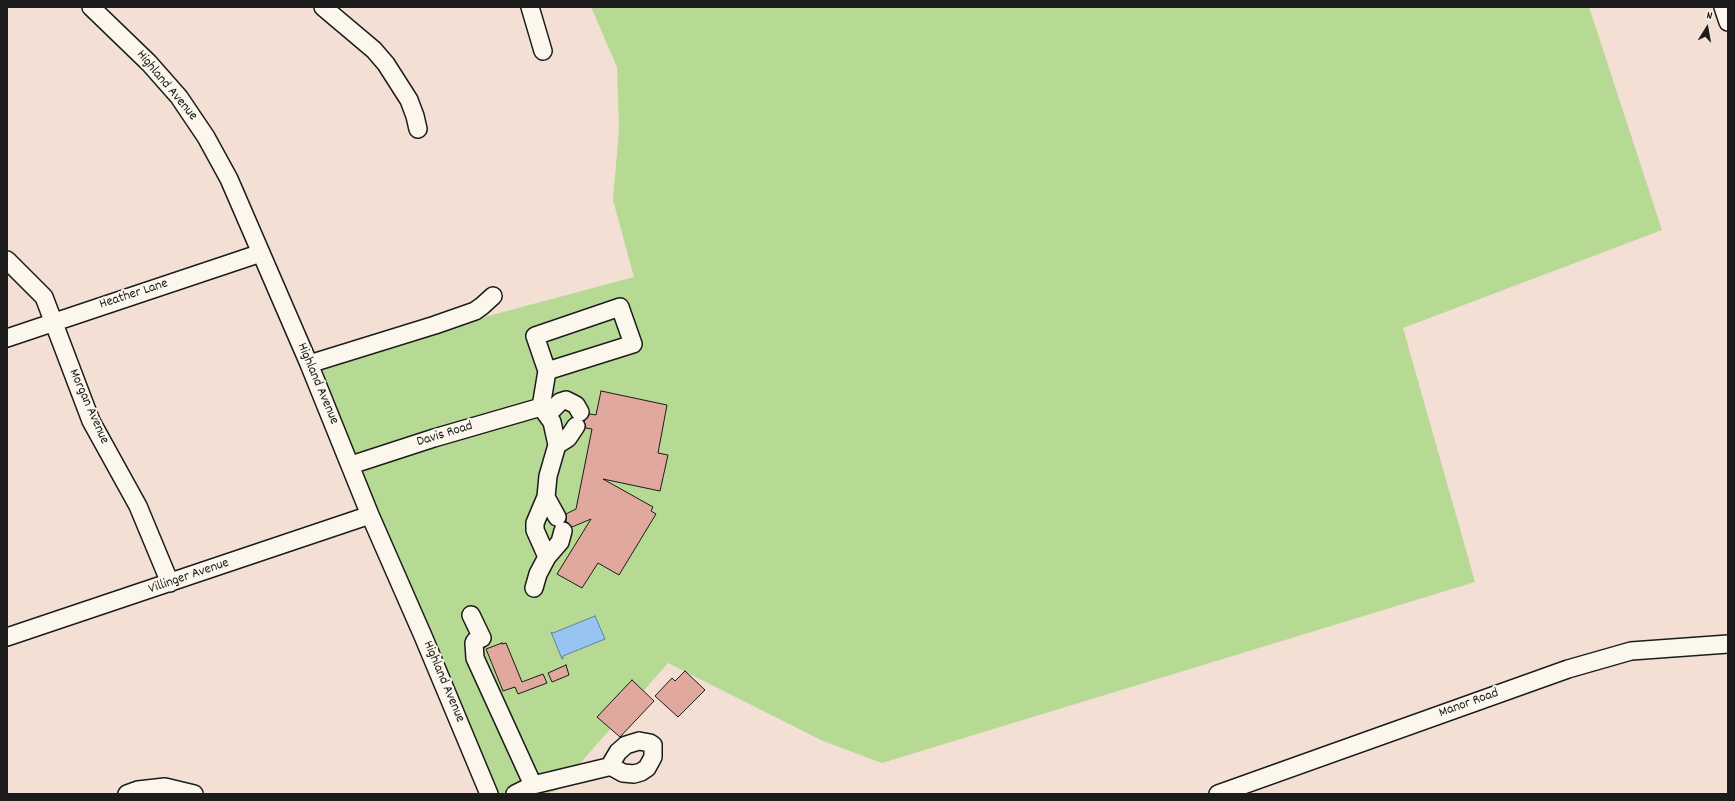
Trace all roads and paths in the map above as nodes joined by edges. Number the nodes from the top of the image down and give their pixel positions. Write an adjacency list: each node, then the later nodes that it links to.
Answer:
1 (91, 7): 8 (street, Highland Avenue)
2 (323, 7): 7 (street)
3 (530, 7): 6 (street)
4 (1723, 7): 5 (street)
5 (1728, 22)
6 (543, 51)
7 (418, 129)
8 (261, 253): 11 (street, Heather Lane); 13 (street, Highland Avenue)
9 (7, 260): 11 (street, Morgan Avenue)
10 (493, 296): 13 (street)
11 (54, 322): 12 (street, Heather Lane); 21 (street, Morgan Avenue)
12 (7, 338)
13 (309, 364): 17 (street, Highland Avenue)
14 (547, 371): 14 (street); 15 (street)
15 (544, 411): 16 (street); 16 (street); 17 (street, Davis Road)
16 (557, 445): 18 (street)
17 (351, 465): 19 (street, Highland Avenue)
18 (546, 498): 20 (street); 20 (street)
19 (370, 515): 21 (street, Villinger Avenue); 30 (street, Highland Avenue)
20 (547, 557): 22 (street)
21 (170, 583): 24 (street, Villinger Avenue)
22 (534, 588)
23 (470, 615): 27 (street)
24 (7, 637)
25 (1728, 644): 32 (street, Manor Road)
26 (612, 766): 27 (street)
27 (533, 785): 31 (street)
28 (127, 794): 29 (street)
29 (194, 794)
30 (489, 794)
31 (515, 794)
32 (1218, 794)

